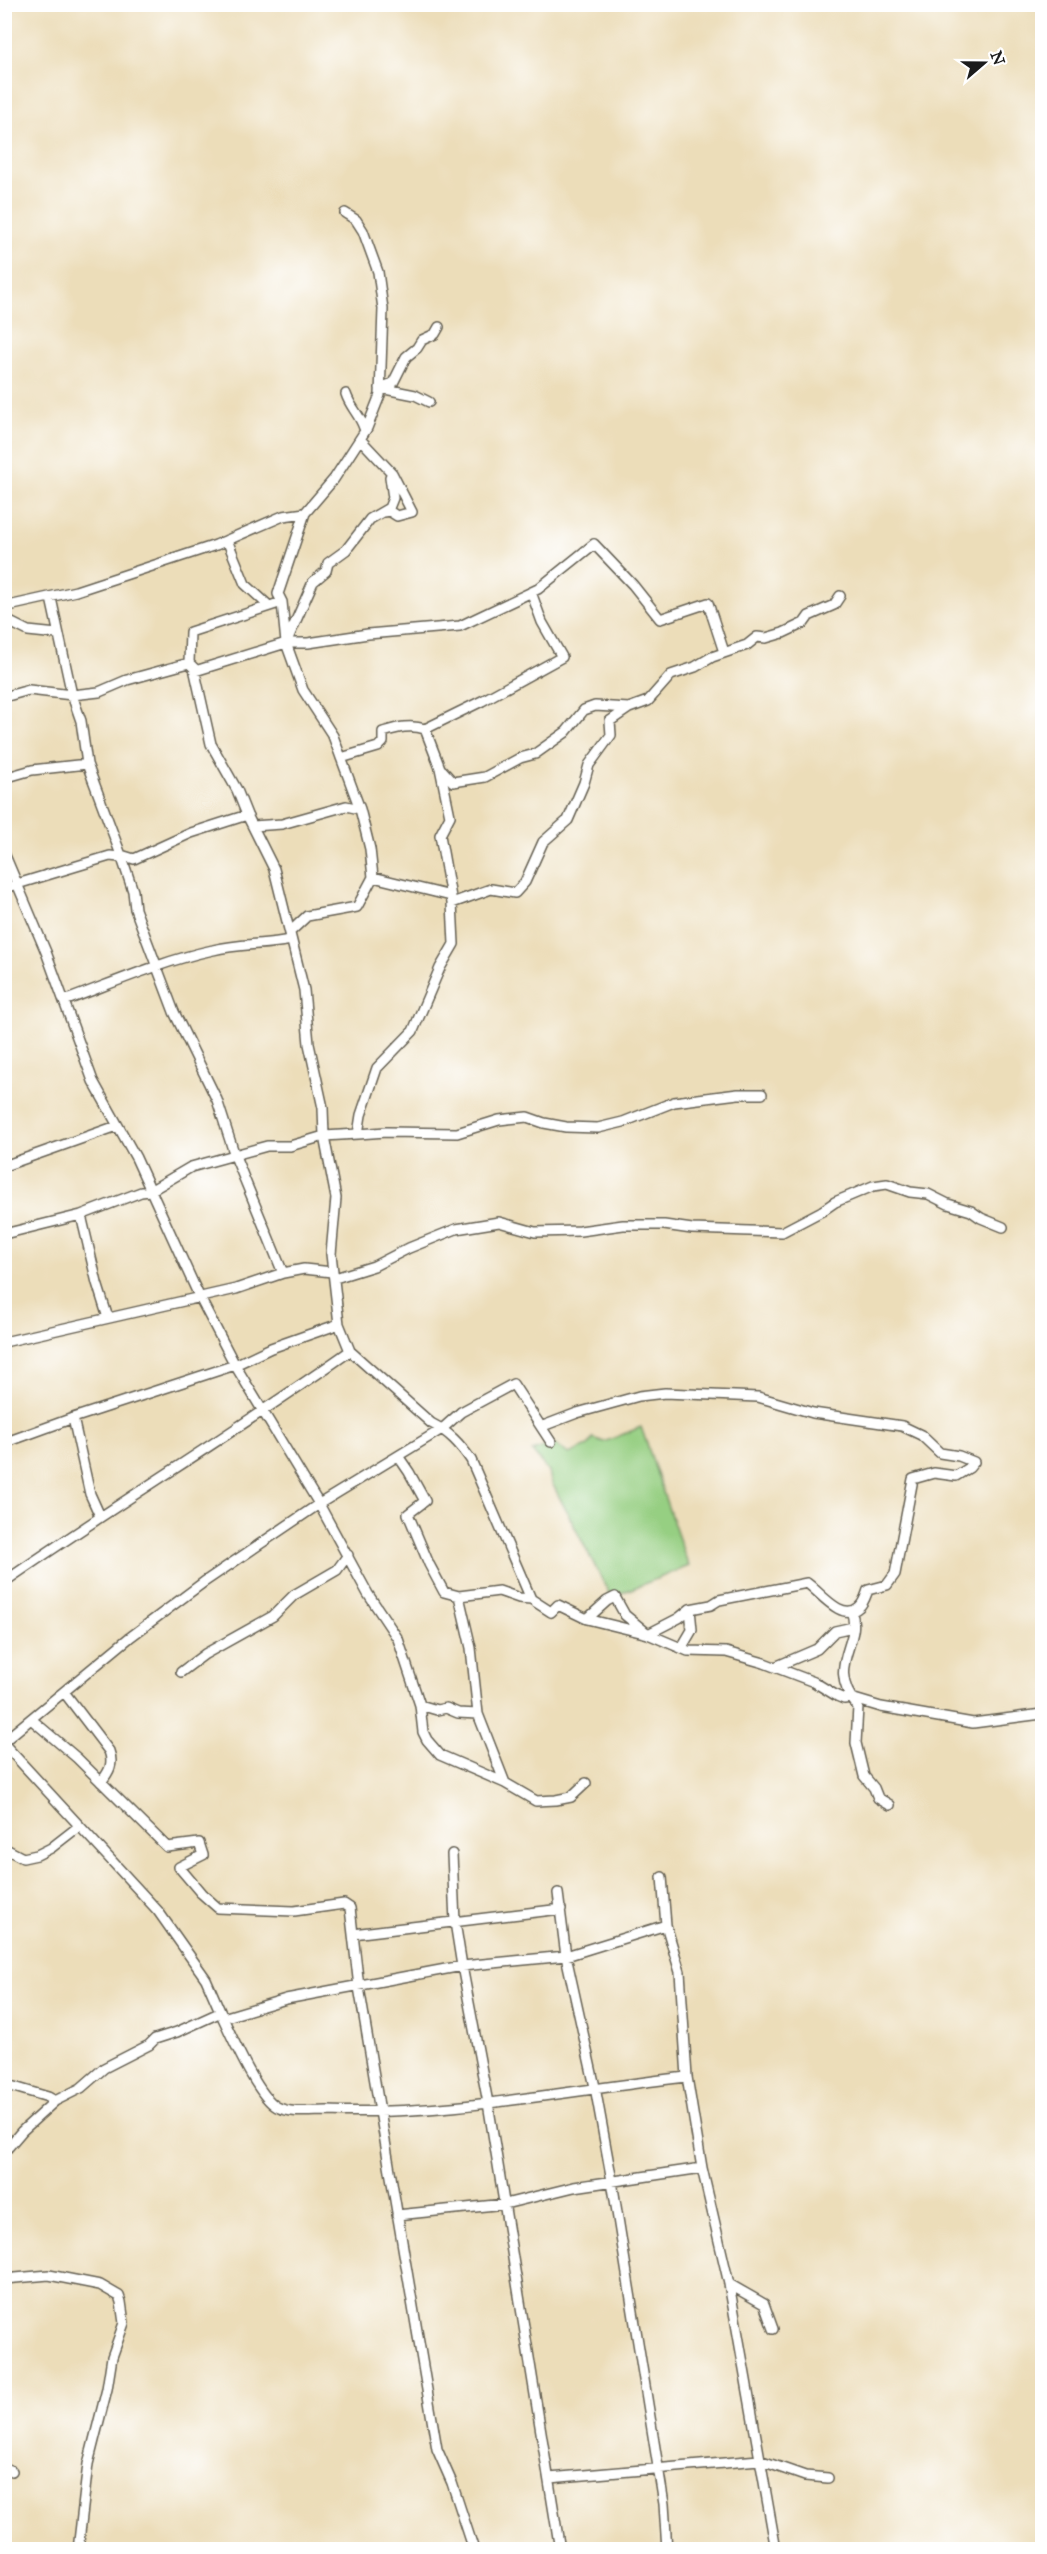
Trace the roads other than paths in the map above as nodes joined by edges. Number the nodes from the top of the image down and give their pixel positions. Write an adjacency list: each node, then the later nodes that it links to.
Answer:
1 (345, 213): 3 (street)
2 (439, 327): 3 (street)
3 (380, 387): 5 (street); 6 (street)
4 (346, 394): 6 (street)
5 (429, 402)
6 (367, 428): 7 (street)
7 (360, 439): 8 (street); 9 (street)
8 (392, 473): 10 (street); 10 (street)
9 (305, 513): 11 (street); 15 (street)
10 (381, 513): 20 (street)
11 (227, 540): 14 (street); 16 (street)
12 (531, 592): 20 (street); 21 (street); 26 (street)
13 (840, 596): 21 (street)
14 (51, 598): 17 (street); 19 (street)
15 (282, 602): 16 (street); 20 (street)
16 (268, 605): 22 (street)
17 (4, 607)
18 (4, 619): 19 (street)
19 (57, 634): 23 (street)
20 (286, 643): 22 (street); 27 (street)
21 (724, 652): 25 (street)
22 (192, 667): 23 (street); 32 (street)
23 (72, 695): 24 (street); 28 (street)
24 (4, 697)
25 (629, 708): 29 (street); 39 (street)
26 (425, 729): 27 (street); 29 (street)
27 (341, 758): 31 (street)
28 (87, 764): 30 (street); 35 (street)
29 (440, 768): 39 (street)
30 (4, 778)
31 (360, 809): 33 (street); 36 (street)
32 (247, 816): 33 (street); 35 (street)
33 (253, 826): 40 (street)
34 (4, 853): 37 (street)
35 (121, 855): 37 (street); 41 (street)
36 (373, 877): 39 (street); 40 (street)
37 (17, 885): 38 (street); 42 (street)
38 (4, 888)
39 (451, 899): 45 (street)
40 (291, 936): 41 (street); 46 (street)
41 (157, 967): 42 (street); 47 (street)
42 (64, 1001): 44 (street)
43 (762, 1094): 45 (street)
44 (117, 1126): 48 (street); 49 (street)
45 (357, 1134): 46 (street)
46 (324, 1136): 47 (street); 54 (street)
47 (235, 1156): 49 (street); 53 (street)
48 (4, 1166)
49 (150, 1191): 50 (street); 55 (street)
50 (81, 1215): 52 (street); 56 (street)
51 (1003, 1227): 54 (street)
52 (4, 1234)
53 (283, 1274): 54 (street); 55 (street)
54 (333, 1275): 57 (street)
55 (199, 1296): 56 (street); 60 (street)
56 (108, 1318): 58 (street)
57 (339, 1324): 59 (street); 60 (street)
58 (4, 1342)
59 (350, 1351): 61 (street); 64 (street)
60 (235, 1365): 61 (street); 62 (street)
61 (263, 1411): 68 (street); 69 (street)
62 (73, 1418): 66 (street); 69 (street)
63 (543, 1426): 64 (street); 65 (street); 75 (street)
64 (442, 1428): 67 (street); 73 (street)
65 (551, 1442)
66 (4, 1443)
67 (398, 1456): 68 (street); 72 (street)
68 (319, 1504): 70 (street); 82 (street)
69 (100, 1515): 71 (street)
70 (348, 1555): 81 (street); 84 (street)
71 (4, 1582)
72 (459, 1596): 73 (street); 85 (street)
73 (531, 1599): 76 (street)
74 (690, 1609): 75 (street); 78 (street); 79 (street)
75 (851, 1611): 77 (street)
76 (586, 1619): 78 (street); 78 (street)
77 (853, 1627): 80 (street); 83 (street)
78 (648, 1634): 79 (street)
79 (682, 1647): 80 (street)
80 (775, 1667): 83 (street)
81 (181, 1672)
82 (64, 1692): 87 (street); 89 (street)
83 (851, 1698): 86 (street); 92 (street)
84 (420, 1705): 85 (street); 90 (street)
85 (478, 1714): 90 (street)
86 (1042, 1714)
87 (31, 1719): 88 (street); 89 (street)
88 (4, 1742): 93 (street)
89 (101, 1782): 101 (street)
90 (505, 1783): 91 (street)
91 (585, 1783)
92 (890, 1805)
93 (78, 1827): 94 (street); 105 (street)
94 (4, 1848)
95 (452, 1854): 99 (street)
96 (662, 1877): 100 (street)
97 (558, 1893): 98 (street)
98 (561, 1909): 99 (street); 102 (street)
99 (455, 1922): 101 (street); 103 (street)
100 (666, 1925): 102 (street); 106 (street)
101 (353, 1934): 104 (street)
102 (566, 1956): 103 (street); 108 (street)
103 (462, 1966): 104 (street); 110 (street)
104 (359, 1987): 105 (street); 111 (street)
105 (221, 2015): 109 (street); 111 (street)
106 (687, 2077): 108 (street); 113 (street)
107 (4, 2084): 109 (street)
108 (595, 2087): 110 (street); 114 (street)
109 (55, 2101): 112 (street)
110 (488, 2103): 111 (street); 115 (street)
111 (380, 2113): 116 (street)
112 (4, 2152)
113 (702, 2168): 114 (street); 118 (street)
114 (612, 2181): 115 (street); 121 (street)
115 (505, 2204): 116 (street); 122 (street)
116 (397, 2215): 125 (street)
117 (4, 2279): 124 (street)
118 (729, 2284): 119 (street); 120 (street)
119 (773, 2329)
120 (759, 2460): 121 (street); 123 (street); 128 (street)
121 (658, 2469): 122 (street); 127 (street)
122 (549, 2478): 126 (street)
123 (828, 2478)
124 (78, 2550)
125 (474, 2550)
126 (560, 2550)
127 (667, 2550)
128 (776, 2550)

